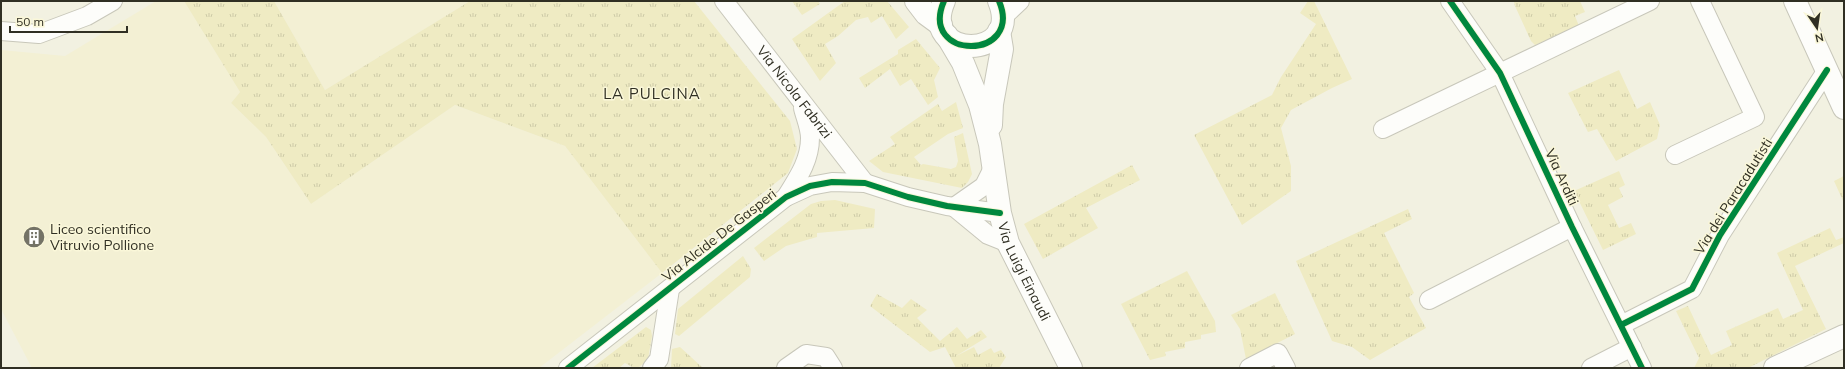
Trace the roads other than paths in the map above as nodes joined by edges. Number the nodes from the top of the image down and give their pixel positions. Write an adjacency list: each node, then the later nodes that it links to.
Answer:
1 (113, 1): 13 (street)
2 (724, 1): 16 (street, Via Nicola Fabrizi)
3 (916, 1): 12 (street)
4 (944, 1): 12 (street)
5 (1020, 1): 11 (street)
6 (1450, 1): 15 (street, Via Arditi)
7 (1650, 1): 10 (street)
8 (1700, 1): 20 (street)
9 (1796, 1): 14 (street)
10 (1630, 5): 15 (street)
11 (1000, 16): 12 (street); 19 (street, Via Luigi Einaudi)
12 (944, 30): 19 (street, Via Luigi Einaudi)
13 (1, 31)
14 (1827, 70): 17 (street); 30 (street, Via dei Paracadutisti)
15 (1500, 73): 18 (street); 26 (street, Via Arditi)
16 (801, 101): 22 (street, Via Nicola Fabrizi); 23 (street)
17 (1844, 108)
18 (1383, 129)
19 (990, 144): 21 (street, Via Luigi Einaudi)
20 (1675, 155)
21 (993, 168): 24 (street); 25 (street, Via Luigi Einaudi)
22 (865, 183): 23 (street, Via Alcide De Gasperi); 24 (street, Via Alcide De Gasperi)
23 (786, 197): 28 (street, Via Alcide De Gasperi)
24 (954, 207): 25 (street, Via Alcide De Gasperi); 27 (street)
25 (1000, 212): 27 (street, Via Luigi Einaudi)
26 (1572, 227): 29 (street); 30 (street, Via Arditi)
27 (1008, 243): 37 (street, Via Luigi Einaudi)
28 (670, 289): 33 (street, Via Alcide De Gasperi); 34 (street)
29 (1428, 300)
30 (1621, 325): 32 (street, Via Arditi)
31 (1844, 336): 42 (street)
32 (1632, 347): 40 (street); 41 (street, Via Arditi)
33 (568, 368)
34 (652, 368)
35 (786, 368): 36 (street)
36 (833, 368)
37 (1071, 368)
38 (1249, 368): 39 (street)
39 (1286, 368)
40 (1591, 368)
41 (1642, 368)
42 (1776, 368)

